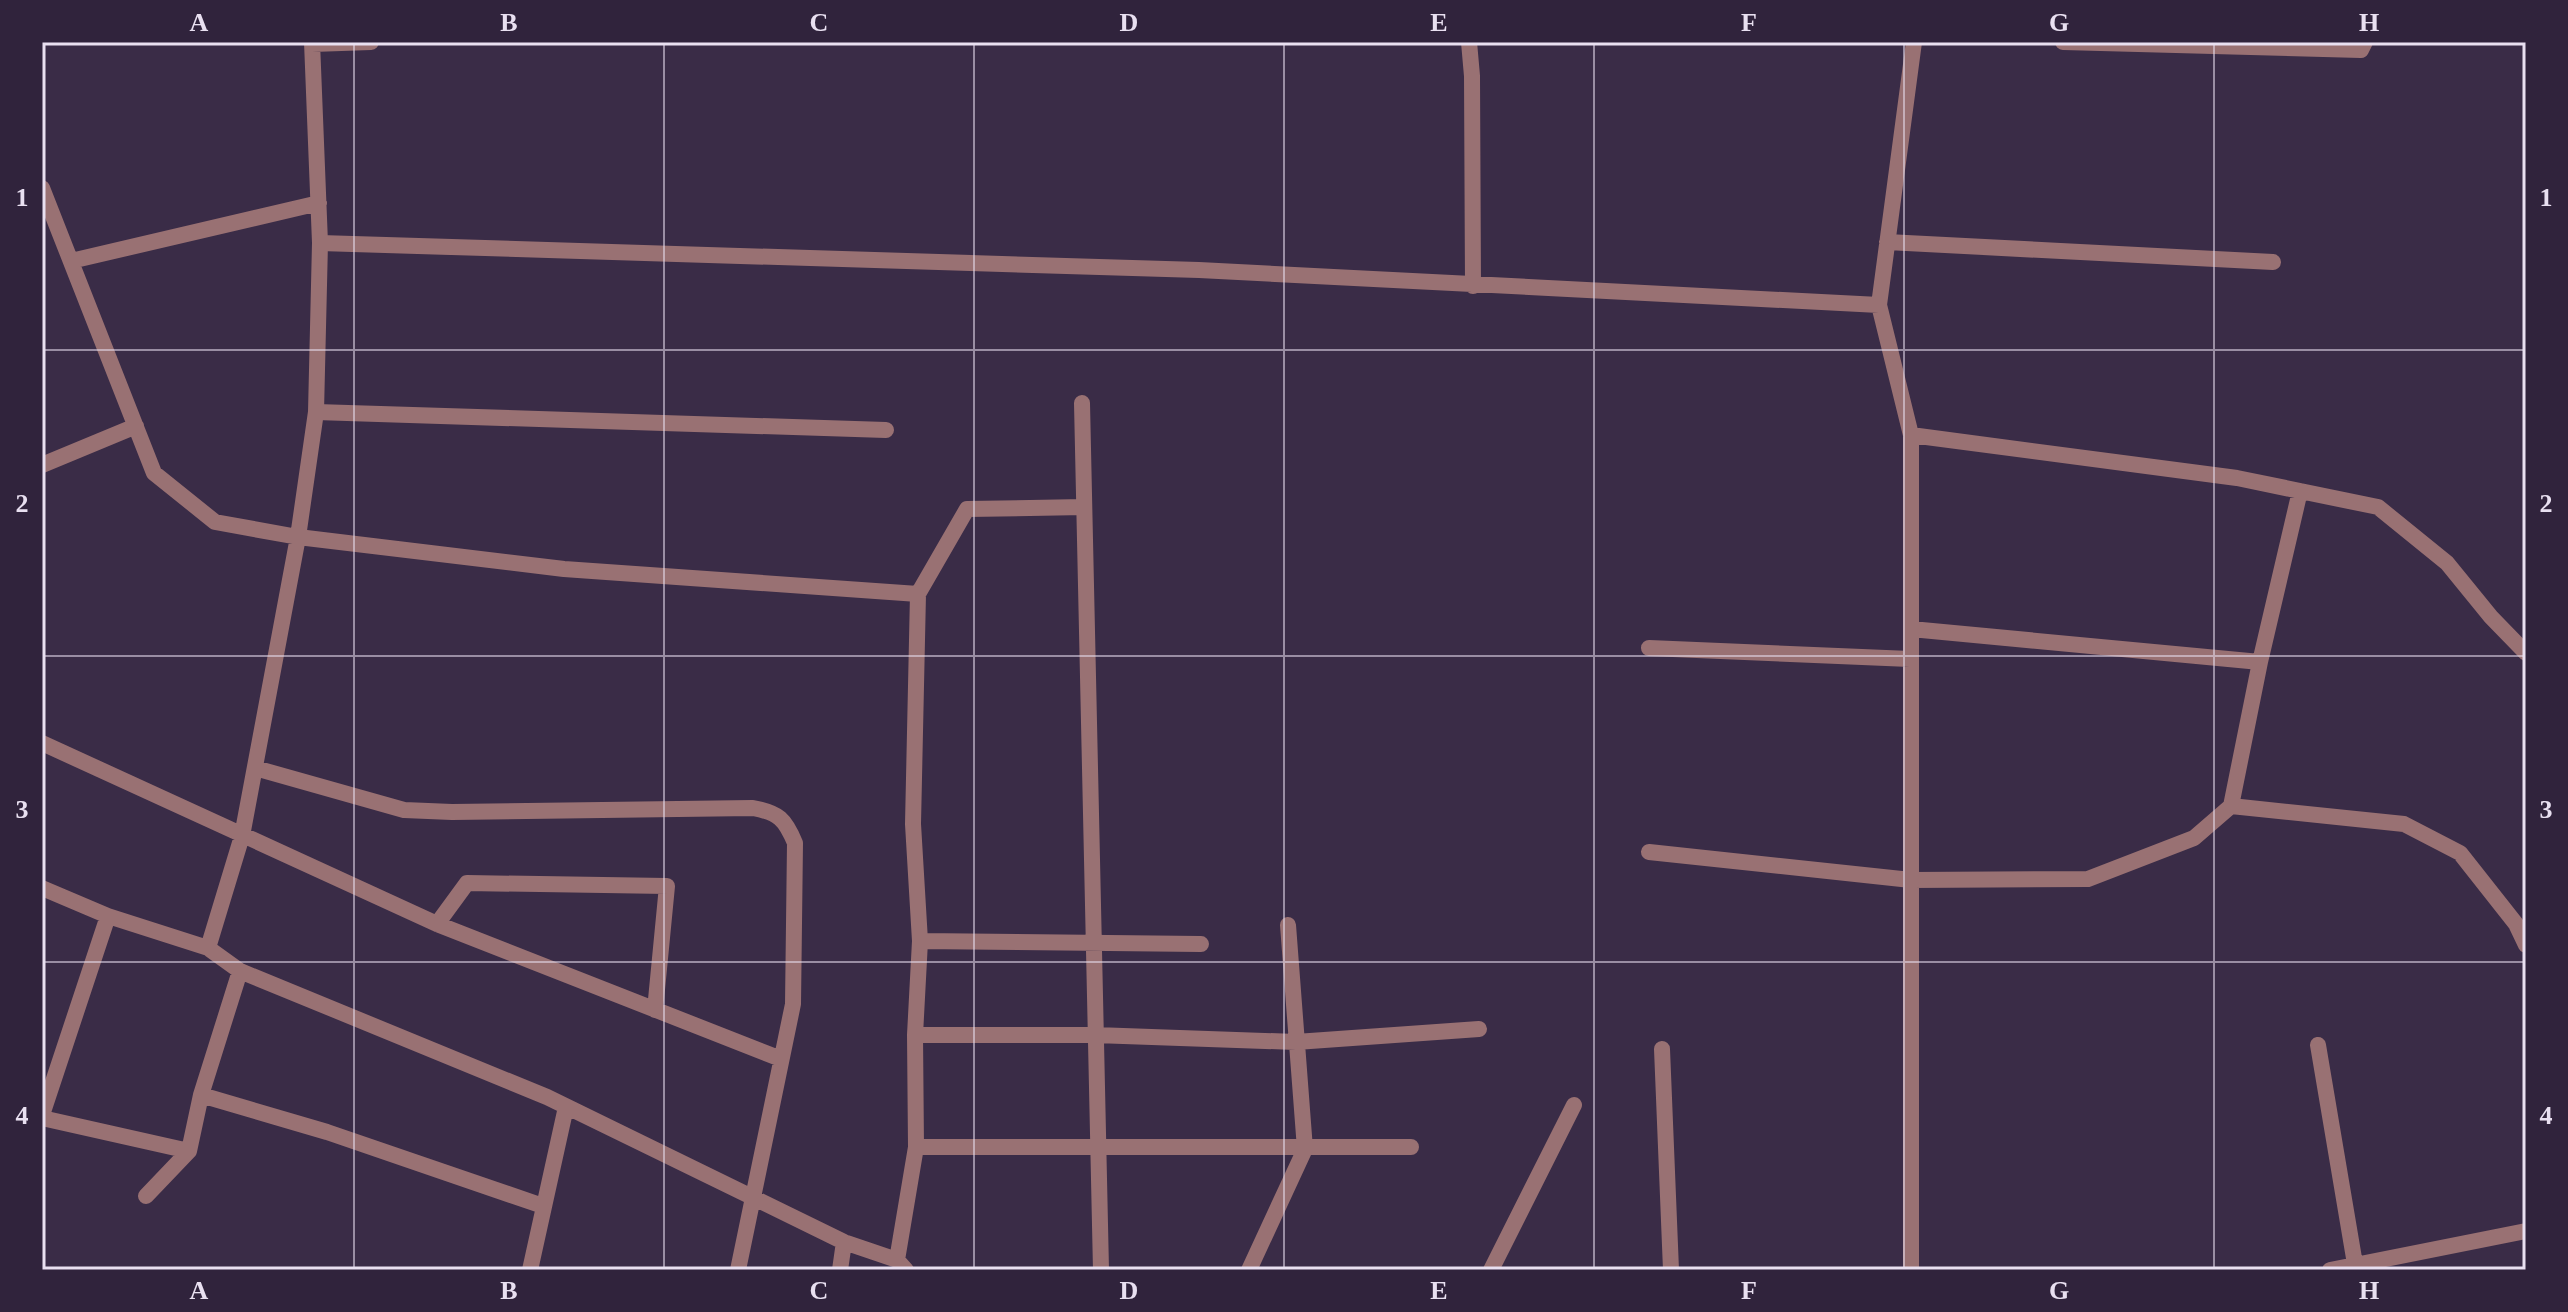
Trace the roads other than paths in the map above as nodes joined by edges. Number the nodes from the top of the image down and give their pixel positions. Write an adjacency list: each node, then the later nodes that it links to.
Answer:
1 (371, 42): 6 (street)
2 (1469, 42): 14 (street)
3 (1914, 42): 10 (street)
4 (2063, 42): 5 (street)
5 (2365, 42)
6 (312, 43): 8 (street)
7 (42, 188): 9 (street)
8 (319, 203): 11 (street); 12 (street)
9 (49, 228): 12 (street)
10 (1887, 242): 13 (street); 15 (street)
11 (320, 243): 14 (street); 17 (street)
12 (71, 261): 18 (street)
13 (2273, 262)
14 (1473, 286): 15 (street)
15 (1879, 305): 20 (street)
16 (1082, 403): 23 (street)
17 (316, 412): 19 (street); 24 (street)
18 (136, 426): 21 (street); 24 (street)
19 (886, 430)
20 (1911, 435): 22 (street); 26 (street)
21 (42, 465)
22 (2300, 491): 28 (street); 30 (street)
23 (1084, 507): 25 (street); 42 (street)
24 (298, 537): 25 (street); 32 (street)
25 (918, 594): 41 (street)
26 (1911, 629): 29 (street); 30 (street)
27 (1649, 648): 29 (street)
28 (2526, 653)
29 (1910, 659): 36 (street)
30 (2260, 662): 33 (street)
31 (42, 743): 34 (street)
32 (255, 768): 34 (street); 54 (street)
33 (2231, 806): 36 (street); 44 (street)
34 (242, 836): 39 (street); 45 (street)
35 (1649, 852): 36 (street)
36 (1911, 880): 78 (street)
37 (42, 888): 38 (street)
38 (108, 916): 45 (street); 58 (street)
39 (437, 924): 47 (street); 47 (street)
40 (1288, 925): 51 (street)
41 (920, 941): 42 (street); 49 (street)
42 (1094, 941): 43 (street); 50 (street)
43 (1201, 944)
44 (2526, 945)
45 (208, 948): 46 (street)
46 (240, 971): 55 (street); 57 (street)
47 (655, 1010): 54 (street)
48 (1479, 1029): 51 (street)
49 (915, 1035): 50 (street); 60 (street)
50 (1095, 1035): 51 (street); 59 (street)
51 (1296, 1042): 62 (street)
52 (2318, 1045): 70 (street)
53 (1662, 1049): 77 (street)
54 (781, 1059): 65 (street)
55 (201, 1095): 63 (street); 66 (street)
56 (1574, 1105): 76 (street)
57 (566, 1107): 65 (street); 66 (street)
58 (42, 1116): 63 (street)
59 (1098, 1145): 60 (street); 62 (street); 74 (street)
60 (916, 1147): 69 (street)
61 (1411, 1147): 62 (street)
62 (1305, 1149): 75 (street)
63 (189, 1151): 64 (street)
64 (146, 1196)
65 (753, 1197): 68 (street); 72 (street)
66 (543, 1206): 71 (street)
67 (2526, 1231): 70 (street)
68 (844, 1242): 69 (street); 73 (street)
69 (902, 1265)
70 (2355, 1268): 79 (street)
71 (530, 1270)
72 (738, 1270)
73 (840, 1270)
74 (1101, 1270)
75 (1249, 1270)
76 (1491, 1270)
77 (1671, 1270)
78 (1911, 1270)
79 (2330, 1270)

